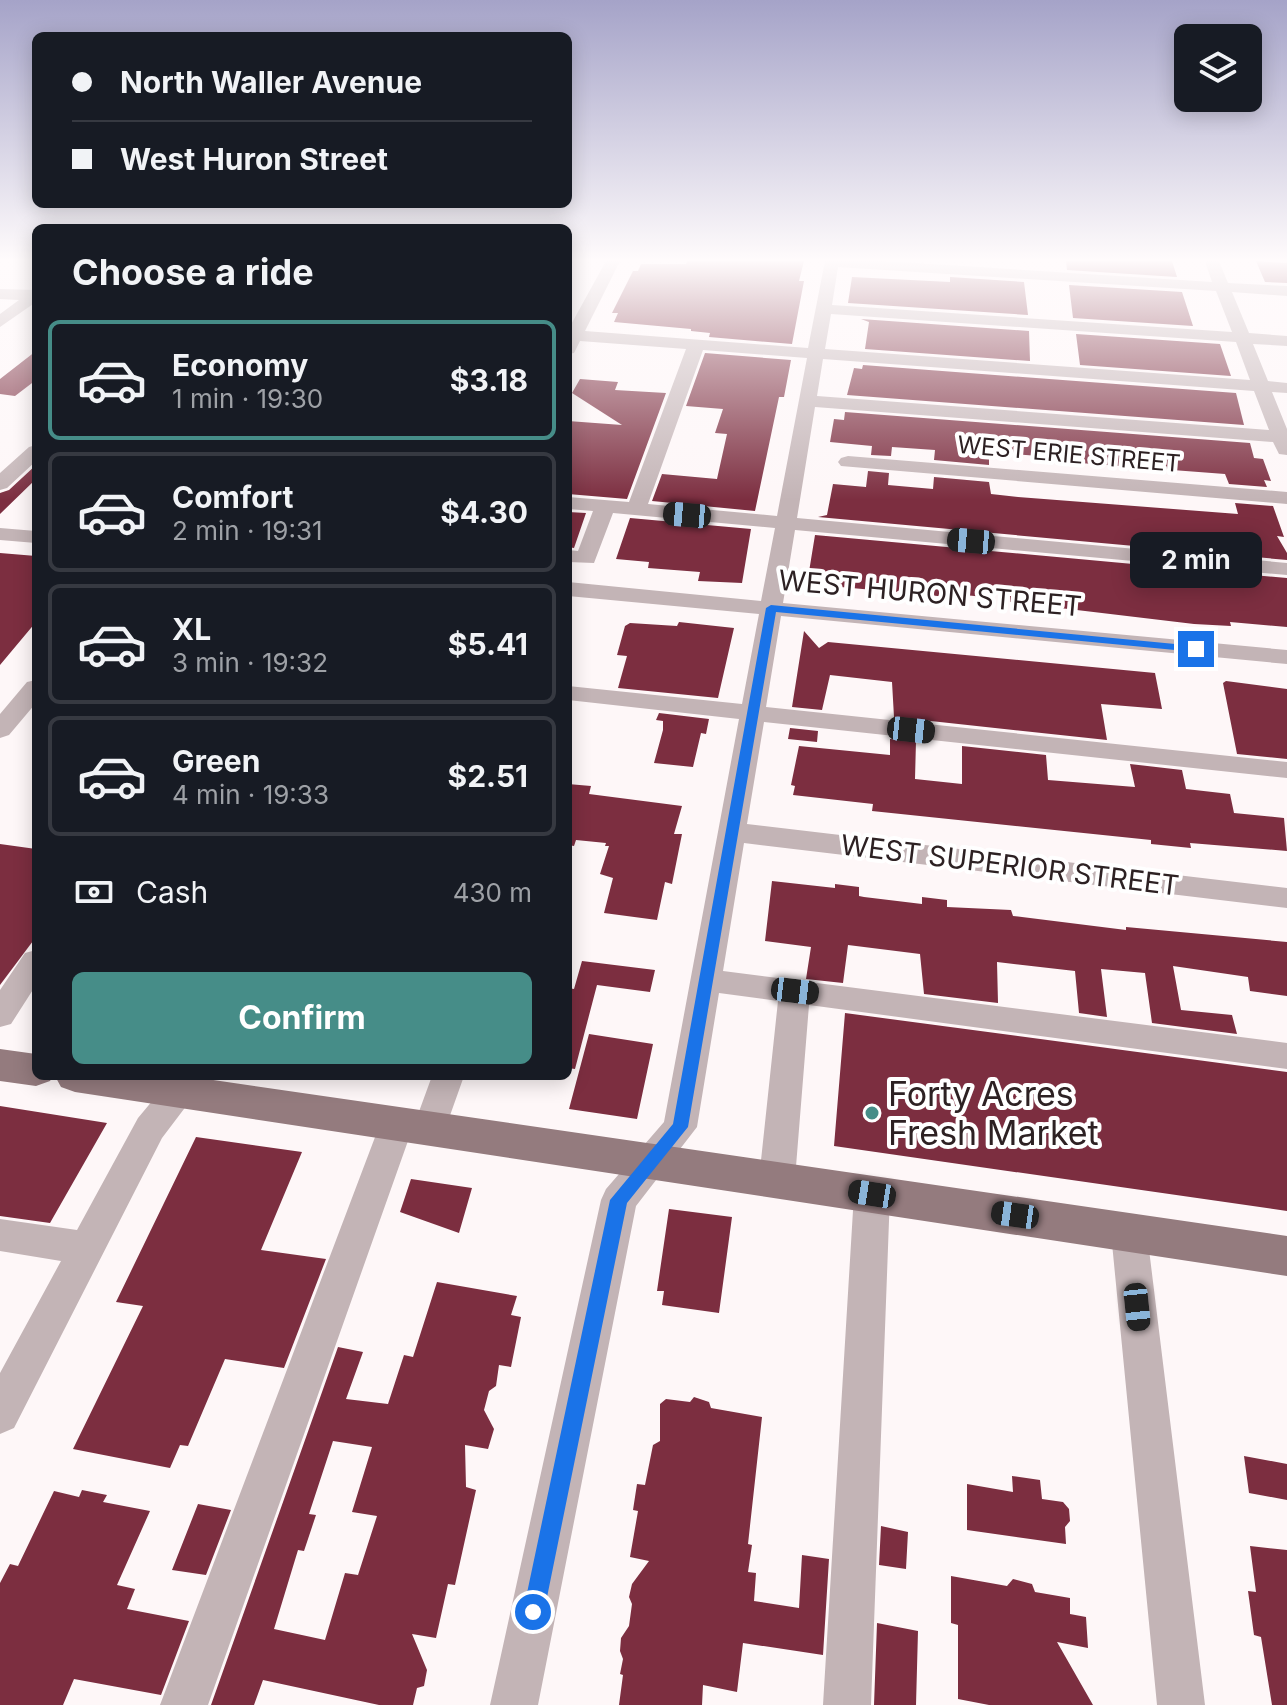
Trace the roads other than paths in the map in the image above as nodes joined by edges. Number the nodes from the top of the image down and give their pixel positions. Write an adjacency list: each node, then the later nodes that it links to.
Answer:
1 (572, 341): 4 (street)
2 (818, 341): 5 (street)
3 (1243, 341): 6 (street)
4 (696, 345): 5 (street); 16 (street)
5 (816, 353): 6 (street); 8 (street)
6 (1261, 386): 7 (street); 9 (street)
7 (1287, 388)
8 (807, 401): 9 (street); 17 (street)
9 (1285, 442)
10 (32, 455): 12 (street)
11 (848, 462): 13 (street, WEST ERIE STREET)
12 (0, 484)
13 (1287, 498)
14 (572, 503): 15 (street)
15 (605, 507): 16 (street); 19 (street)
16 (636, 510): 17 (street)
17 (786, 524): 23 (street); 25 (street)
18 (572, 531): 19 (street)
19 (595, 533): 22 (street)
20 (0, 534): 21 (street)
21 (32, 537)
22 (572, 556)
23 (1287, 569)
24 (572, 589): 25 (street, WEST HURON STREET)
25 (771, 608): 26 (street, WEST HURON STREET); 29 (street)
26 (1287, 657)
27 (32, 692): 30 (street)
28 (572, 701): 29 (street)
29 (753, 713): 31 (street); 32 (street)
30 (0, 730)
31 (1287, 770)
32 (732, 832): 33 (street, WEST SUPERIOR STREET); 35 (street)
33 (1287, 898)
34 (31, 977): 37 (street)
35 (706, 980): 36 (street); 45 (street)
36 (795, 991): 38 (street); 46 (street)
37 (0, 1015)
38 (1287, 1056)
39 (0, 1065): 40 (main road)
40 (32, 1069)
41 (131, 1080): 43 (main road)
42 (445, 1080): 44 (street)
43 (187, 1084): 44 (main road); 50 (street)
44 (413, 1126): 45 (main road); 53 (street)
45 (651, 1161): 46 (main road); 54 (street)
46 (777, 1179): 47 (main road)
47 (872, 1194): 48 (main road); 55 (street)
48 (1129, 1233): 51 (main road); 56 (street)
49 (0, 1235): 50 (street)
50 (87, 1248): 52 (street)
51 (1287, 1256)
52 (0, 1414)
53 (184, 1705)
54 (514, 1705)
55 (847, 1705)
56 (1181, 1705)

